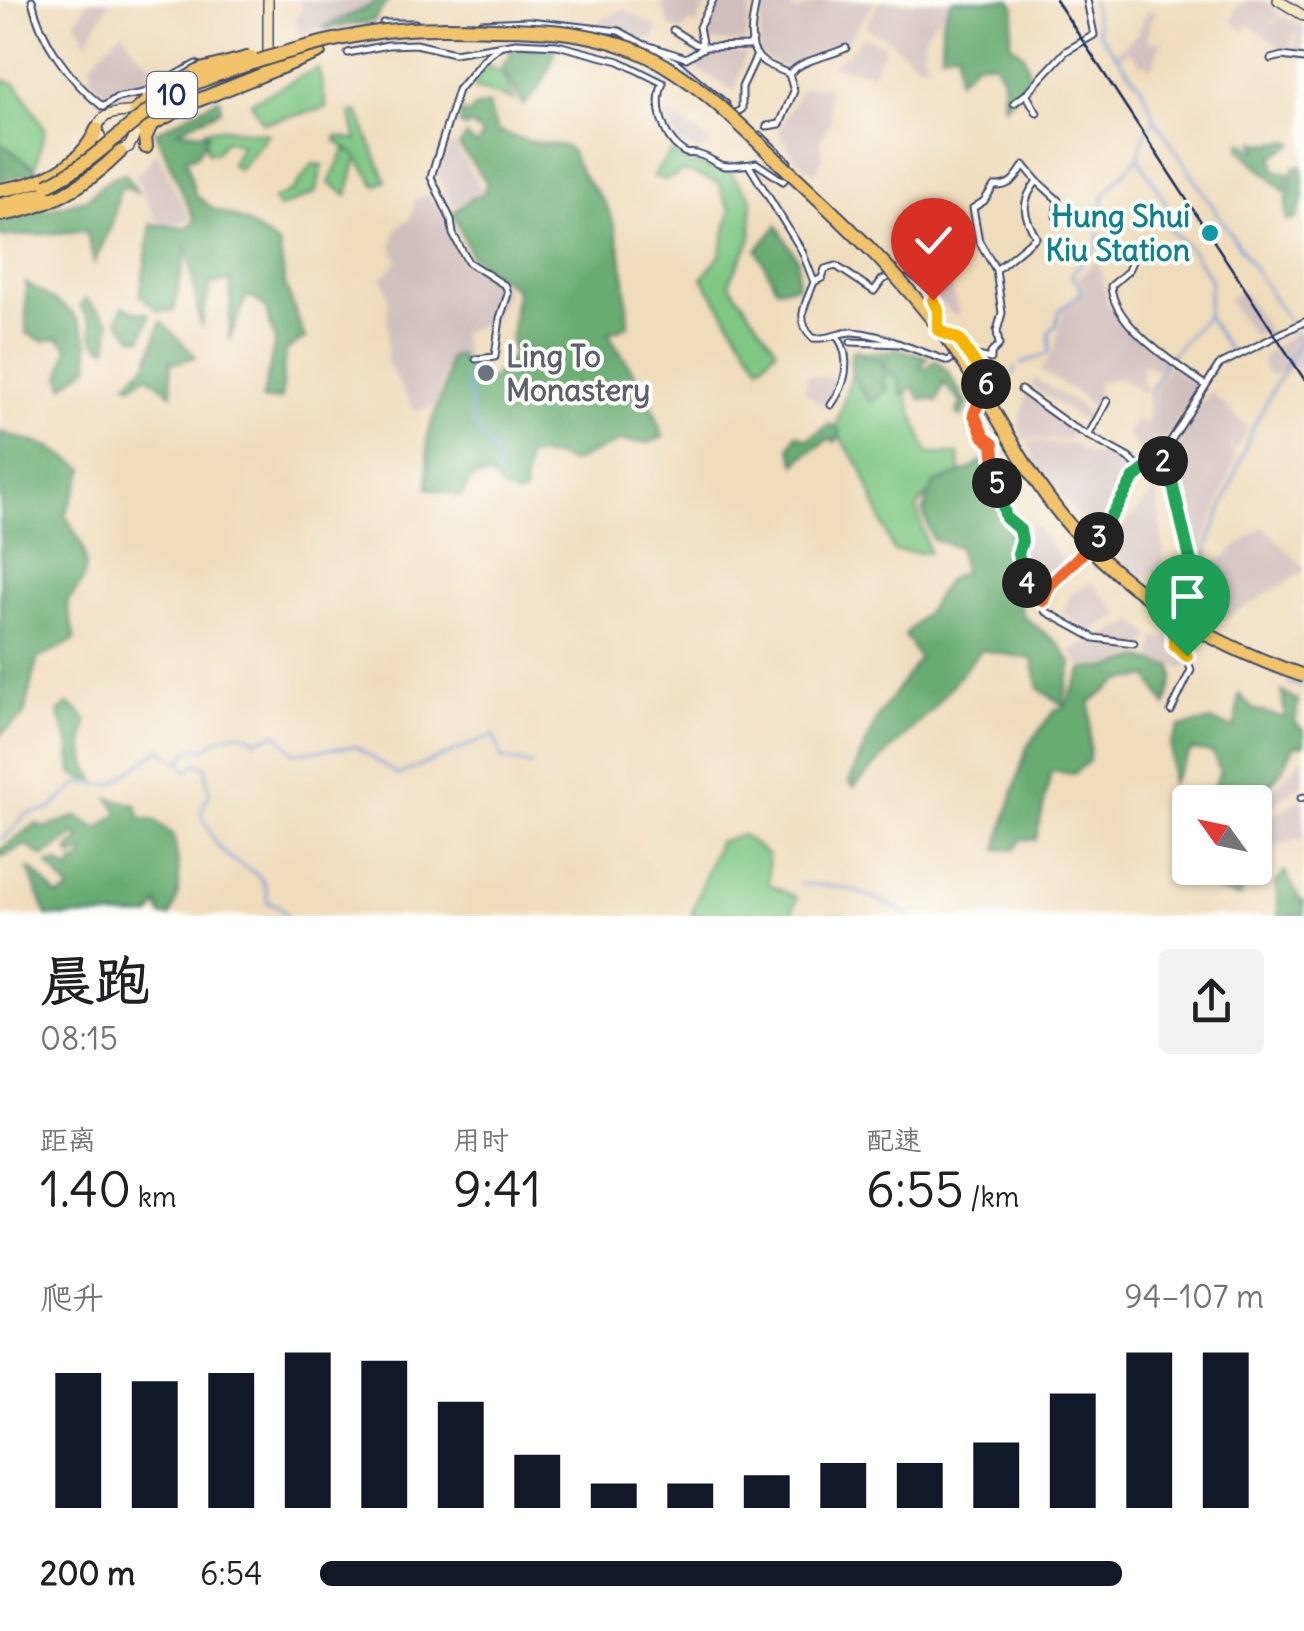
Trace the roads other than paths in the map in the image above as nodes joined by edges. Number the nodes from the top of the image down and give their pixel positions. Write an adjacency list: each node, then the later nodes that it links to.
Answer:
1 (32, 0): 23 (street)
2 (268, 0): 23 (street)
3 (713, 0): 15 (street)
4 (756, 0): 11 (street)
5 (1087, 0): 24 (street)
6 (1278, 0): 7 (street)
7 (1304, 16)
8 (478, 22): 9 (street); 12 (street); 14 (street)
9 (383, 23)
10 (673, 30): 15 (street)
11 (753, 42): 15 (street); 19 (street)
12 (482, 46): 13 (street); 18 (street)
13 (500, 46): 36 (street); 52 (street)
14 (645, 46): 15 (street); 28 (street)
15 (702, 46)
16 (318, 48): 26 (highway); 26 (highway, bridge); 39 (highway, 10, bridge); 64 (highway, 10, bridge); 65 (highway, 10, bridge)
17 (846, 48): 22 (street)
18 (348, 53)
19 (757, 55): 22 (street); 28 (street)
20 (1271, 58): 21 (street)
21 (1304, 59)
22 (788, 74): 31 (street)
23 (209, 80): 26 (street)
24 (1026, 94): 25 (street); 29 (street)
25 (1014, 103)
26 (163, 105): 27 (highway); 33 (highway)
27 (136, 111): 30 (street)
28 (736, 113): 36 (street)
29 (1037, 113)
30 (121, 115): 32 (street); 33 (street)
31 (767, 126)
32 (97, 129): 35 (street); 38 (highway)
33 (143, 130): 34 (highway); 35 (street)
34 (146, 147)
35 (120, 152): 40 (highway)
36 (750, 166): 43 (street)
37 (1037, 181): 41 (street); 45 (street); 45 (street)
38 (0, 190)
39 (0, 202)
40 (0, 215)
41 (1056, 216)
42 (1132, 261): 55 (street)
43 (809, 268): 44 (street); 46 (street)
44 (824, 269): 46 (street); 51 (street)
45 (996, 270): 51 (street)
46 (814, 282): 48 (street)
47 (1304, 322): 55 (street)
48 (838, 337): 50 (street); 58 (street)
49 (850, 342): 50 (street)
50 (900, 344): 51 (street)
51 (968, 352): 62 (street)
52 (495, 357): 53 (street); 54 (street)
53 (476, 360)
54 (501, 364)
55 (1205, 385): 60 (street)
56 (1021, 390): 59 (street)
57 (1107, 401): 59 (street)
58 (831, 406)
59 (1088, 436): 61 (street)
60 (1161, 456): 61 (street); 66 (street)
61 (1142, 470): 62 (street)
62 (1043, 601): 63 (street)
63 (1134, 643)
64 (1304, 676)
65 (1304, 684)
66 (1170, 711)

